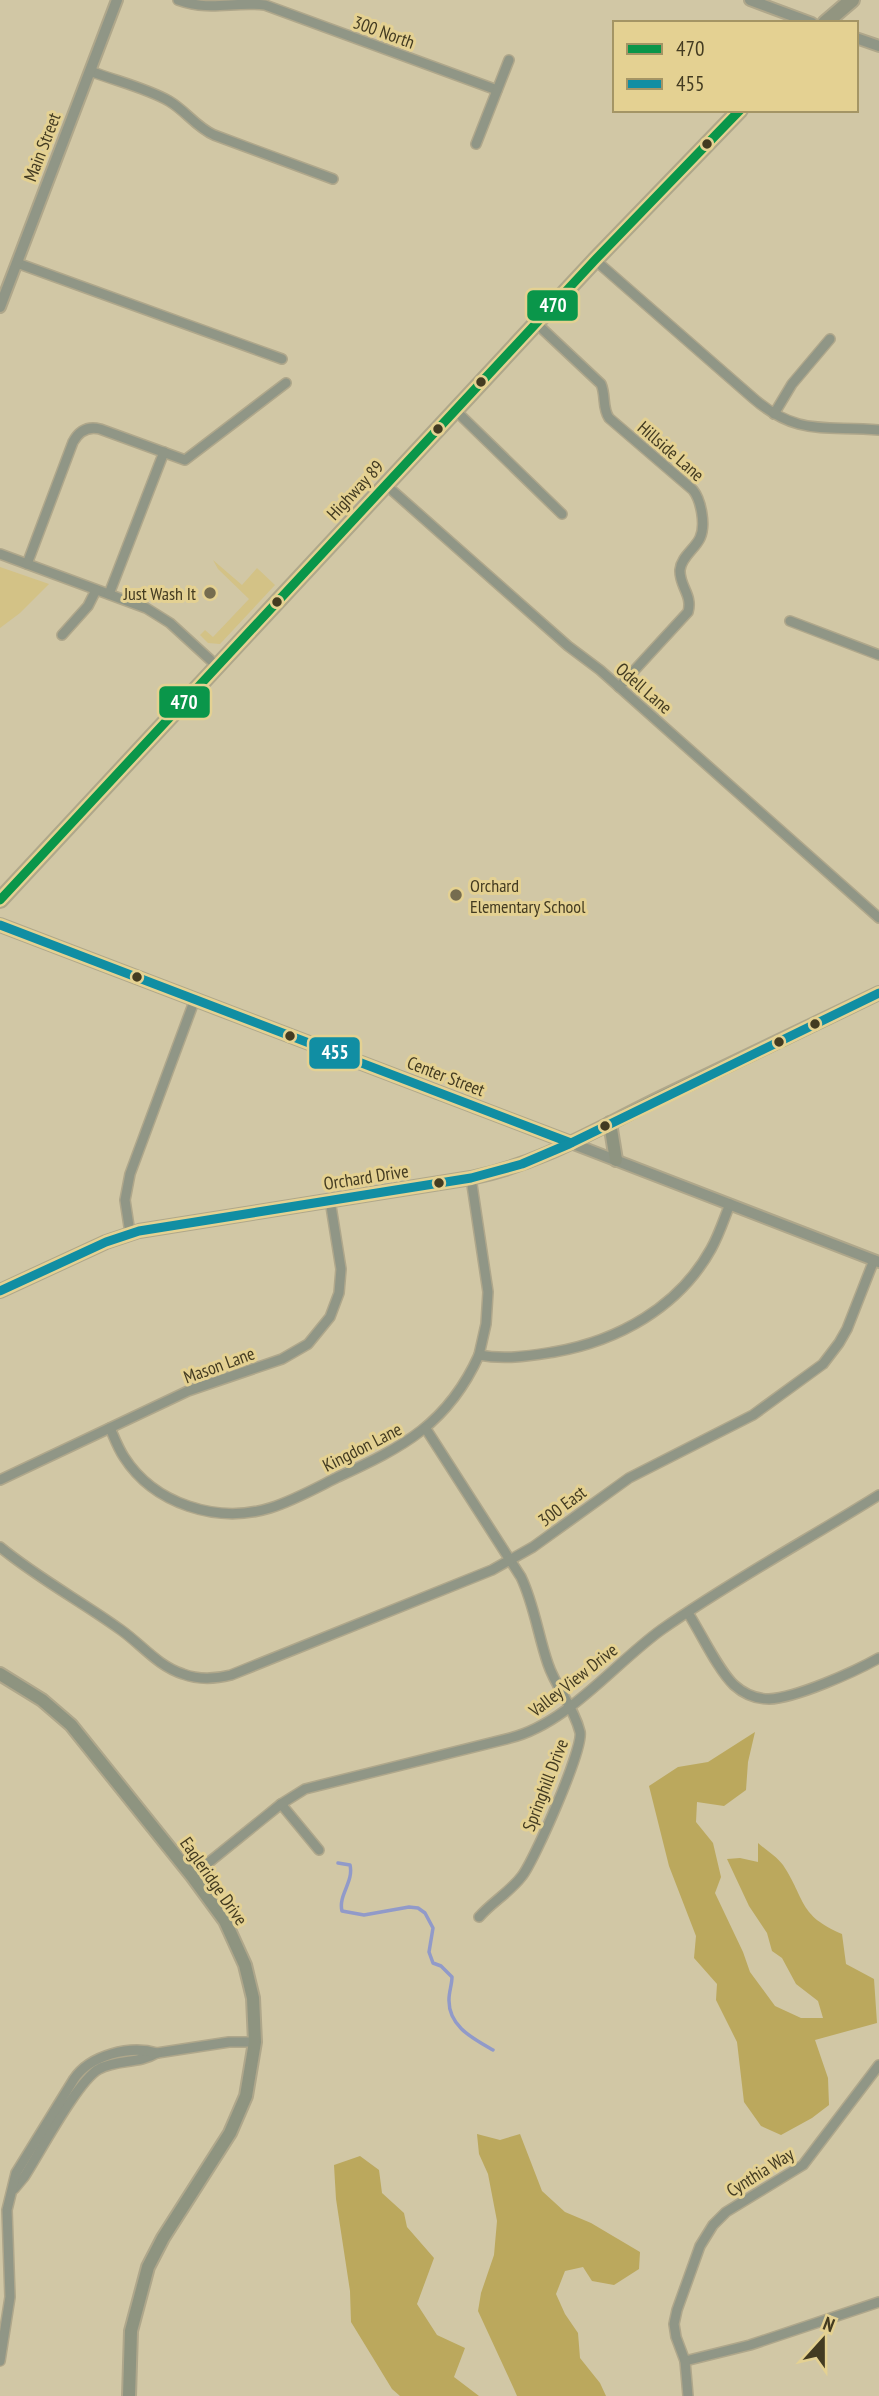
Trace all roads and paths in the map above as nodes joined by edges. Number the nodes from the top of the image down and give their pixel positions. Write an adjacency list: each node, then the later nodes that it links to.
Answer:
1 (117, 0): 10 (street, Main Street)
2 (178, 0): 11 (street, 300 North)
3 (750, 0): 5 (street)
4 (852, 0): 6 (main road)
5 (807, 21)
6 (827, 21)
7 (858, 39): 8 (street)
8 (879, 46)
9 (509, 60): 11 (street)
10 (90, 71): 14 (street); 16 (street, Main Street)
11 (497, 90): 13 (street)
12 (738, 112): 15 (main road, Highway 89)
13 (476, 144)
14 (333, 179)
15 (595, 260): 18 (main road, Highway 89); 23 (street)
16 (17, 263): 17 (street, Main Street); 20 (street)
17 (0, 307)
18 (536, 323): 22 (main road, Highway 89); 36 (street, Hillside Lane)
19 (830, 338): 23 (street)
20 (282, 359)
21 (286, 383): 25 (street)
22 (455, 411): 26 (main road, Highway 89); 27 (street)
23 (774, 414): 24 (street)
24 (879, 430)
25 (164, 452): 29 (street); 31 (street)
26 (386, 485): 35 (main road, Highway 89); 36 (street, Odell Lane)
27 (562, 513)
28 (0, 554): 29 (street)
29 (27, 564): 30 (street)
30 (96, 590): 31 (street); 33 (street)
31 (109, 594): 35 (street)
32 (790, 621): 34 (street)
33 (62, 635)
34 (879, 655)
35 (217, 666): 37 (main road, Highway 89)
36 (619, 687): 38 (street, Odell Lane)
37 (0, 900)
38 (879, 918)
39 (0, 925): 41 (main road, Center Street)
40 (879, 993): 42 (main road, Orchard Drive)
41 (195, 999): 43 (main road, Center Street); 48 (street)
42 (610, 1123): 43 (main road, Orchard Drive); 44 (main road)
43 (571, 1143): 44 (street, Center Street); 45 (main road, Orchard Drive)
44 (616, 1160): 47 (street, Center Street)
45 (471, 1178): 46 (main road, Orchard Drive); 51 (street, Kingdon Lane)
46 (330, 1200): 48 (main road, Orchard Drive); 52 (street, Mason Lane)
47 (730, 1204): 49 (street, Center Street); 51 (street)
48 (130, 1233): 50 (main road, Orchard Drive)
49 (876, 1261): 57 (street, 300 East)
50 (0, 1291)
51 (479, 1355): 53 (street, Kingdon Lane)
52 (110, 1428): 53 (street, Kingdon Lane); 54 (street, Mason Lane)
53 (426, 1429): 57 (street, Springhill Drive)
54 (0, 1480)
55 (879, 1495): 58 (street, Valley View Drive)
56 (0, 1547): 57 (street, 300 East)
57 (511, 1560): 61 (street, Springhill Drive)
58 (688, 1613): 59 (street); 61 (street, Valley View Drive)
59 (879, 1658)
60 (0, 1674): 64 (main road, Eagleridge Drive)
61 (569, 1706): 62 (street, Valley View Drive); 65 (street, Springhill Drive)
62 (281, 1804): 63 (street); 64 (street, Valley View Drive)
63 (319, 1850)
64 (192, 1875): 66 (main road, Eagleridge Drive)
65 (479, 1917)
66 (255, 2042): 68 (street); 73 (main road, Eagleridge Drive)
67 (879, 2064): 72 (street, Cynthia Way)
68 (4, 2224): 70 (street)
69 (879, 2302): 72 (street)
70 (4, 2306): 71 (street)
71 (0, 2361)
72 (685, 2361): 74 (street, Cynthia Way)
73 (129, 2396)
74 (688, 2396)

